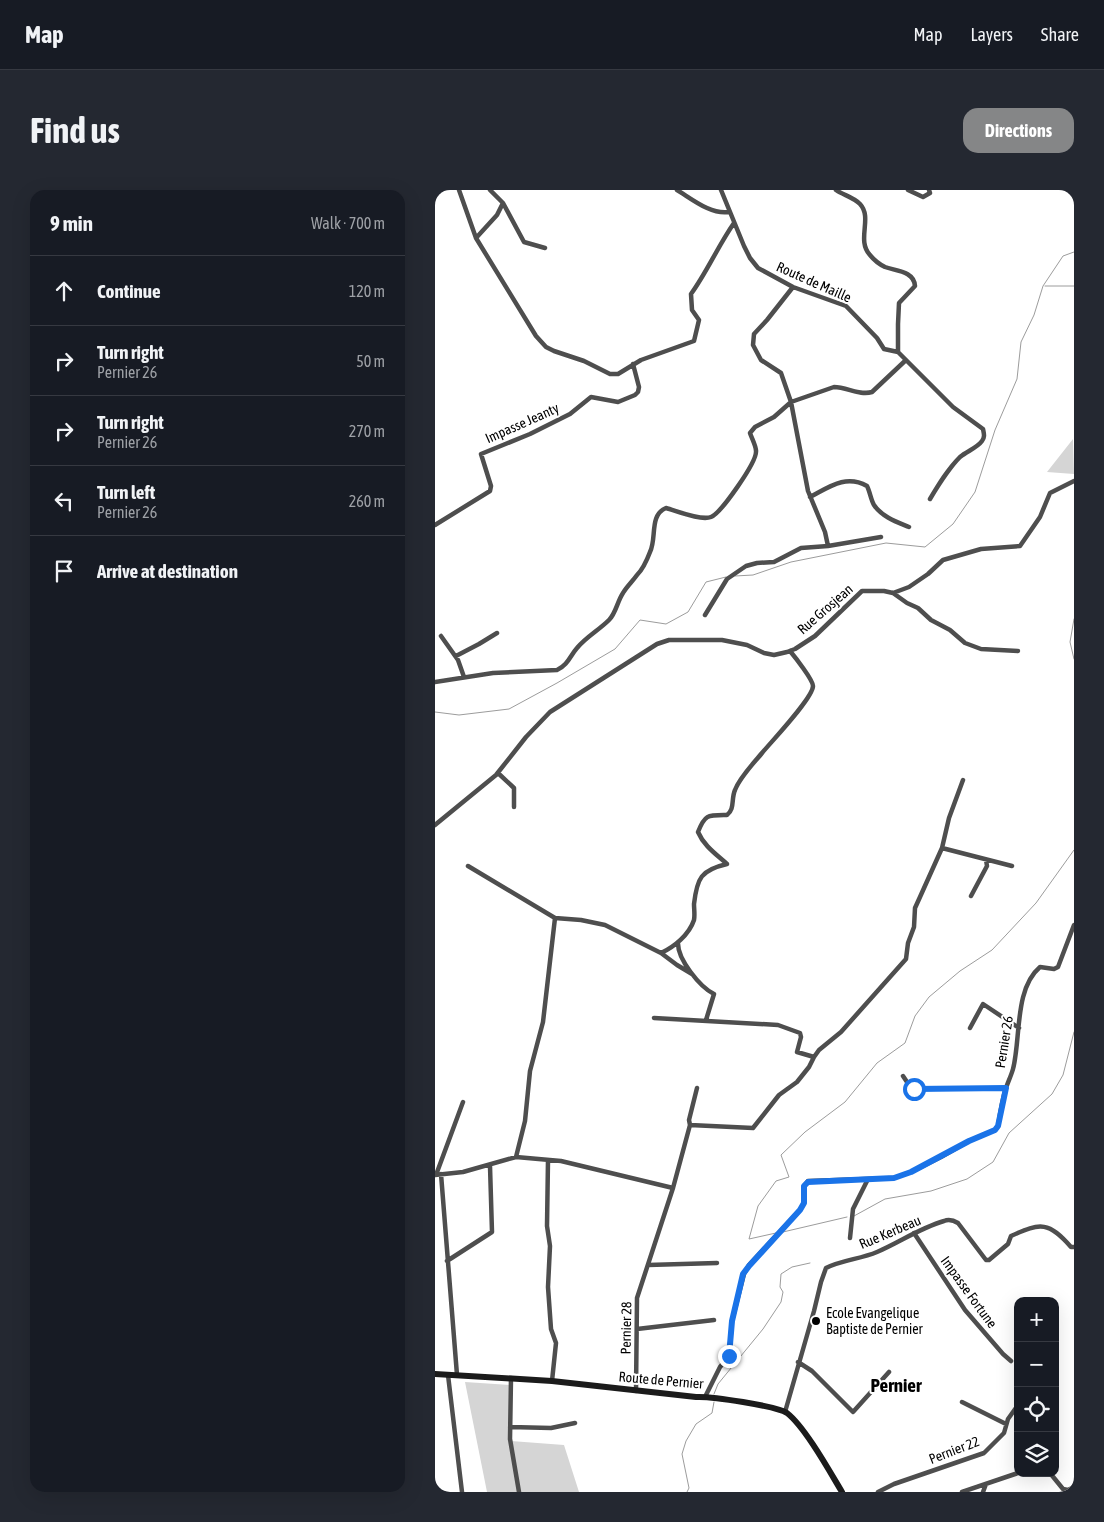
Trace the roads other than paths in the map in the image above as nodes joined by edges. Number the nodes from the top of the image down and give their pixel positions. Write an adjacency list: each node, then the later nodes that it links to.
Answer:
1 (459, 190): 11 (street)
2 (490, 190): 8 (street)
3 (677, 190): 9 (street)
4 (721, 190): 9 (street, Route de Maille)
5 (836, 190): 14 (street)
6 (908, 190): 7 (street)
7 (929, 190)
8 (503, 203): 11 (street); 12 (street)
9 (729, 212): 10 (street, Route de Maille)
10 (734, 223): 13 (street, Route de Maille); 16 (street)
11 (476, 238): 16 (street)
12 (545, 248)
13 (793, 287): 14 (street, Route de Maille); 17 (street)
14 (898, 352): 15 (street, Route de Maille)
15 (906, 360): 17 (street); 20 (street, Route de Maille)
16 (633, 364): 21 (street, Impasse Jeanty)
17 (791, 402): 19 (street); 32 (street)
18 (1074, 481): 25 (street, Rue Grosjean)
19 (811, 497): 22 (street); 24 (street)
20 (930, 499)
21 (435, 525)
22 (909, 528)
23 (881, 537): 24 (street)
24 (828, 546): 26 (street)
25 (893, 593): 29 (street, Rue Grosjean); 30 (street)
26 (705, 615)
27 (497, 633): 31 (street)
28 (441, 636): 31 (street)
29 (790, 651): 34 (street, Rue Grosjean); 45 (street)
30 (1018, 651)
31 (456, 656): 32 (street)
32 (465, 678): 33 (street)
33 (435, 682)
34 (498, 773): 36 (street); 37 (street, Rue Grosjean)
35 (963, 780): 38 (street)
36 (513, 807)
37 (435, 825)
38 (942, 848): 39 (street); 52 (street)
39 (986, 860): 41 (street); 42 (street)
40 (468, 866): 43 (street)
41 (1012, 866)
42 (971, 896)
43 (555, 918): 46 (street); 58 (street)
44 (1074, 925): 51 (street, Pernier 26)
45 (678, 942): 46 (street); 47 (street)
46 (661, 953): 47 (street)
47 (693, 974): 49 (street)
48 (654, 1018): 49 (street)
49 (706, 1020): 52 (street)
50 (971, 1028): 51 (street)
51 (1019, 1028): 55 (street, Pernier 26)
52 (814, 1057): 57 (street)
53 (903, 1076): 55 (street)
54 (697, 1088): 57 (street, Pernier 28)
55 (1006, 1088): 62 (street, Pernier 26)
56 (463, 1102): 61 (street)
57 (690, 1125): 63 (street, Pernier 28)
58 (516, 1157): 59 (street); 60 (street)
59 (548, 1160): 63 (street); 80 (street)
60 (490, 1166): 61 (street); 68 (street)
61 (437, 1174): 68 (street)
62 (868, 1179): 65 (street); 82 (street, Pernier 26)
63 (673, 1188): 70 (street, Pernier 28)
64 (914, 1234): 66 (street, Rue Kerbeau); 73 (street, Impasse Fortune); 74 (street, Rue Kerbeau)
65 (850, 1238)
66 (1073, 1247): 67 (street)
67 (1074, 1252)
68 (447, 1261): 78 (street)
69 (717, 1263): 70 (street)
70 (648, 1265): 72 (street, Pernier 28)
71 (714, 1320): 72 (street)
72 (637, 1329): 81 (street, Pernier 28)
73 (1011, 1361)
74 (798, 1362): 75 (street); 85 (street, Rue Kerbeau)
75 (889, 1372)
76 (435, 1374): 77 (street, Route de Pernier)
77 (448, 1375): 78 (street, Route de Pernier); 93 (street)
78 (457, 1375): 79 (street, Route de Pernier)
79 (511, 1378): 80 (street, Route de Pernier); 88 (street)
80 (552, 1381): 81 (street, Route de Pernier)
81 (636, 1391): 82 (street, Route de Pernier)
82 (705, 1397): 85 (street, Route de Pernier)
83 (962, 1402): 87 (street)
84 (1014, 1411): 87 (street, Pernier 22)
85 (785, 1412): 95 (street)
86 (575, 1423): 88 (street)
87 (1006, 1424): 96 (street, Pernier 22)
88 (510, 1427): 94 (street)
89 (1014, 1474): 91 (street)
90 (1053, 1477): 92 (street)
91 (987, 1483): 97 (street); 98 (street)
92 (1074, 1487)
93 (462, 1492)
94 (519, 1492)
95 (842, 1492)
96 (878, 1492)
97 (962, 1492)
98 (983, 1492)

